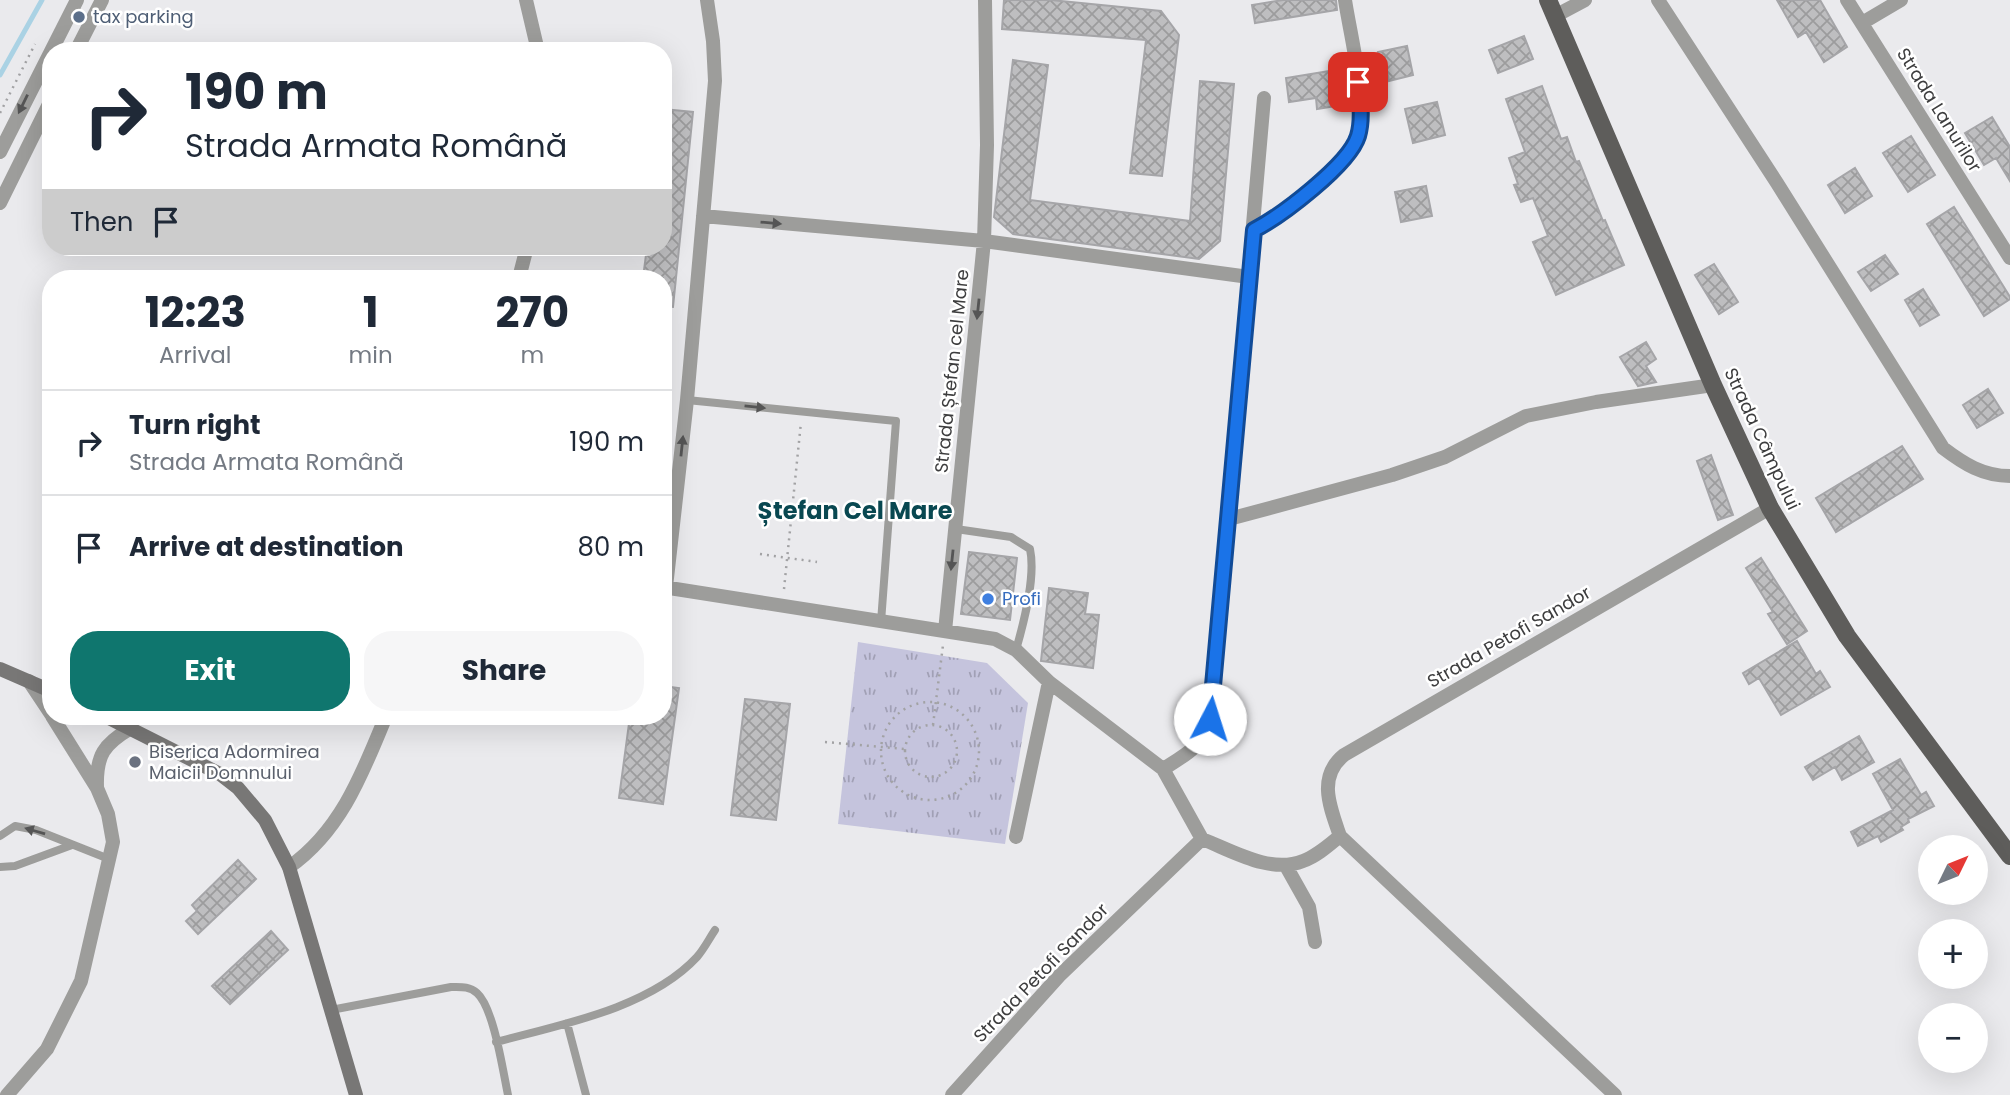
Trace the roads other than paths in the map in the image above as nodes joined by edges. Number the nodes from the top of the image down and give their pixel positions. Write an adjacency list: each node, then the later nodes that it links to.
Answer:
1 (77, 0): 13 (street, one-way to 13)
2 (102, 0): 14 (street)
3 (526, 0): 15 (street)
4 (708, 0): 21 (street)
5 (985, 0): 24 (street, Strada Ștefan cel Mare)
6 (1345, 0): 22 (street)
7 (1585, 0): 11 (street)
8 (1658, 0): 29 (street)
9 (1847, 0): 12 (street, Strada Lanurilor)
10 (1901, 0): 12 (street)
11 (1552, 8): 27 (main road, Strada Câmpului)
12 (1862, 23): 23 (street, Strada Lanurilor)
13 (56, 42)
14 (81, 42)
15 (536, 42)
16 (42, 69): 19 (street, one-way to 19)
17 (1264, 98): 22 (street)
18 (42, 118): 20 (street)
19 (0, 152)
20 (0, 204)
21 (703, 216): 24 (street, one-way to 24); 28 (street)
22 (1254, 230): 26 (street)
23 (2005, 238): 25 (street, Strada Lanurilor)
24 (984, 241): 26 (street); 33 (street, Strada Ștefan cel Mare, one-way to 33)
25 (2010, 258)
26 (1250, 277): 31 (street)
27 (1713, 385): 30 (main road, Strada Câmpului); 31 (street)
28 (687, 400): 32 (street, one-way to 28); 35 (lane, one-way to 35)
29 (2006, 479)
30 (1770, 508): 50 (street, Strada Petofi Sandor); 54 (main road, Strada Câmpului)
31 (1229, 519): 47 (street)
32 (672, 528)
33 (956, 529): 36 (street, Strada Ștefan cel Mare, one-way to 36); 37 (lane)
34 (672, 588): 35 (street)
35 (881, 622): 36 (street)
36 (945, 631): 37 (street)
37 (1016, 650): 40 (street)
38 (0, 669): 39 (main road)
39 (29, 681): 41 (main road); 42 (street)
40 (1049, 682): 47 (street); 51 (street)
41 (42, 687)
42 (42, 701)
43 (57, 725): 48 (street)
44 (124, 725): 46 (main road)
45 (382, 725): 58 (street)
46 (131, 728): 48 (street); 58 (main road)
47 (1163, 769): 52 (street)
48 (97, 788): 55 (street)
49 (0, 836): 53 (lane, one-way to 49)
50 (1340, 836): 56 (street); 69 (street)
51 (1016, 837)
52 (1202, 839): 56 (street); 68 (street, Strada Petofi Sandor)
53 (72, 845): 55 (lane); 57 (lane)
54 (2010, 856)
55 (109, 859): 64 (street)
56 (1286, 866): 60 (street)
57 (0, 867)
58 (289, 867): 61 (main road)
59 (715, 930): 62 (lane)
60 (1315, 942)
61 (331, 1010): 63 (lane); 65 (main road)
62 (568, 1023): 63 (lane); 67 (lane)
63 (496, 1042): 66 (lane)
64 (7, 1095)
65 (356, 1095)
66 (508, 1095)
67 (586, 1095)
68 (952, 1095)
69 (1615, 1095)

